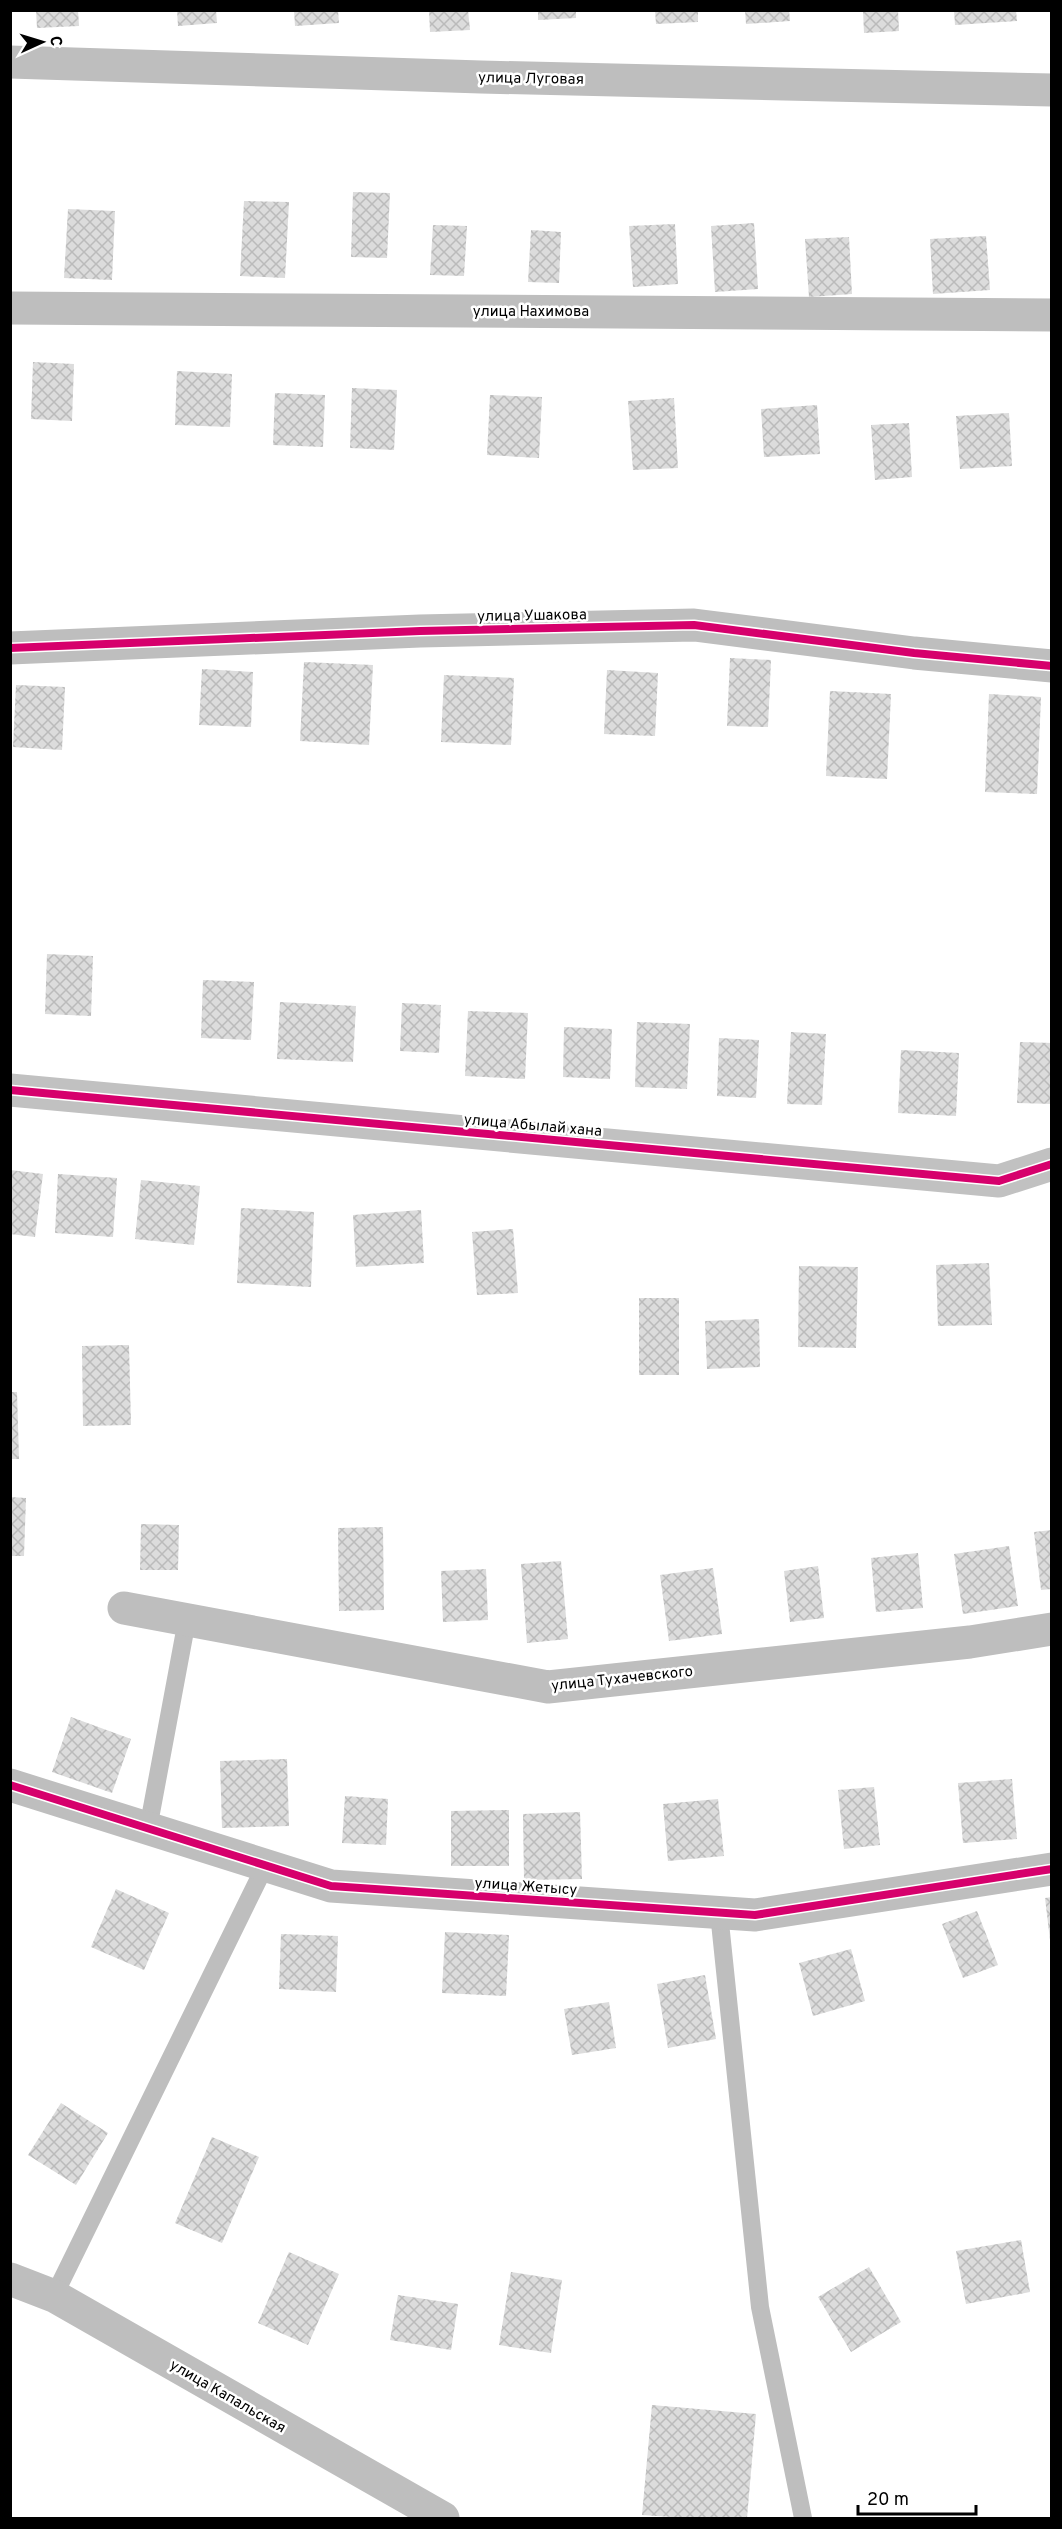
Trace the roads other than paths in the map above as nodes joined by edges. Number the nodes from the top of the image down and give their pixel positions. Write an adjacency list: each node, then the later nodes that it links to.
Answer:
1 (10, 62): 2 (street, улица Луговая)
2 (1052, 90)
3 (10, 308): 4 (street, улица Нахимова)
4 (1052, 315)
5 (10, 648): 6 (street, улица Ушакова)
6 (1052, 666)
7 (10, 1090): 8 (street, улица Абылай хана)
8 (1052, 1164)
9 (124, 1608): 10 (street, улица Тухачевского)
10 (187, 1620): 11 (street, улица Тухачевского); 13 (lane)
11 (1052, 1629)
12 (10, 1785): 13 (street, улица Жетысу)
13 (148, 1829): 14 (street, улица Жетысу)
14 (265, 1866): 16 (street, улица Жетысу); 18 (lane)
15 (1052, 1869): 16 (street, улица Жетысу)
16 (719, 1913): 20 (lane)
17 (10, 2279): 18 (street, улица Капальская)
18 (54, 2296): 19 (street, улица Капальская)
19 (443, 2518)
20 (803, 2518)

